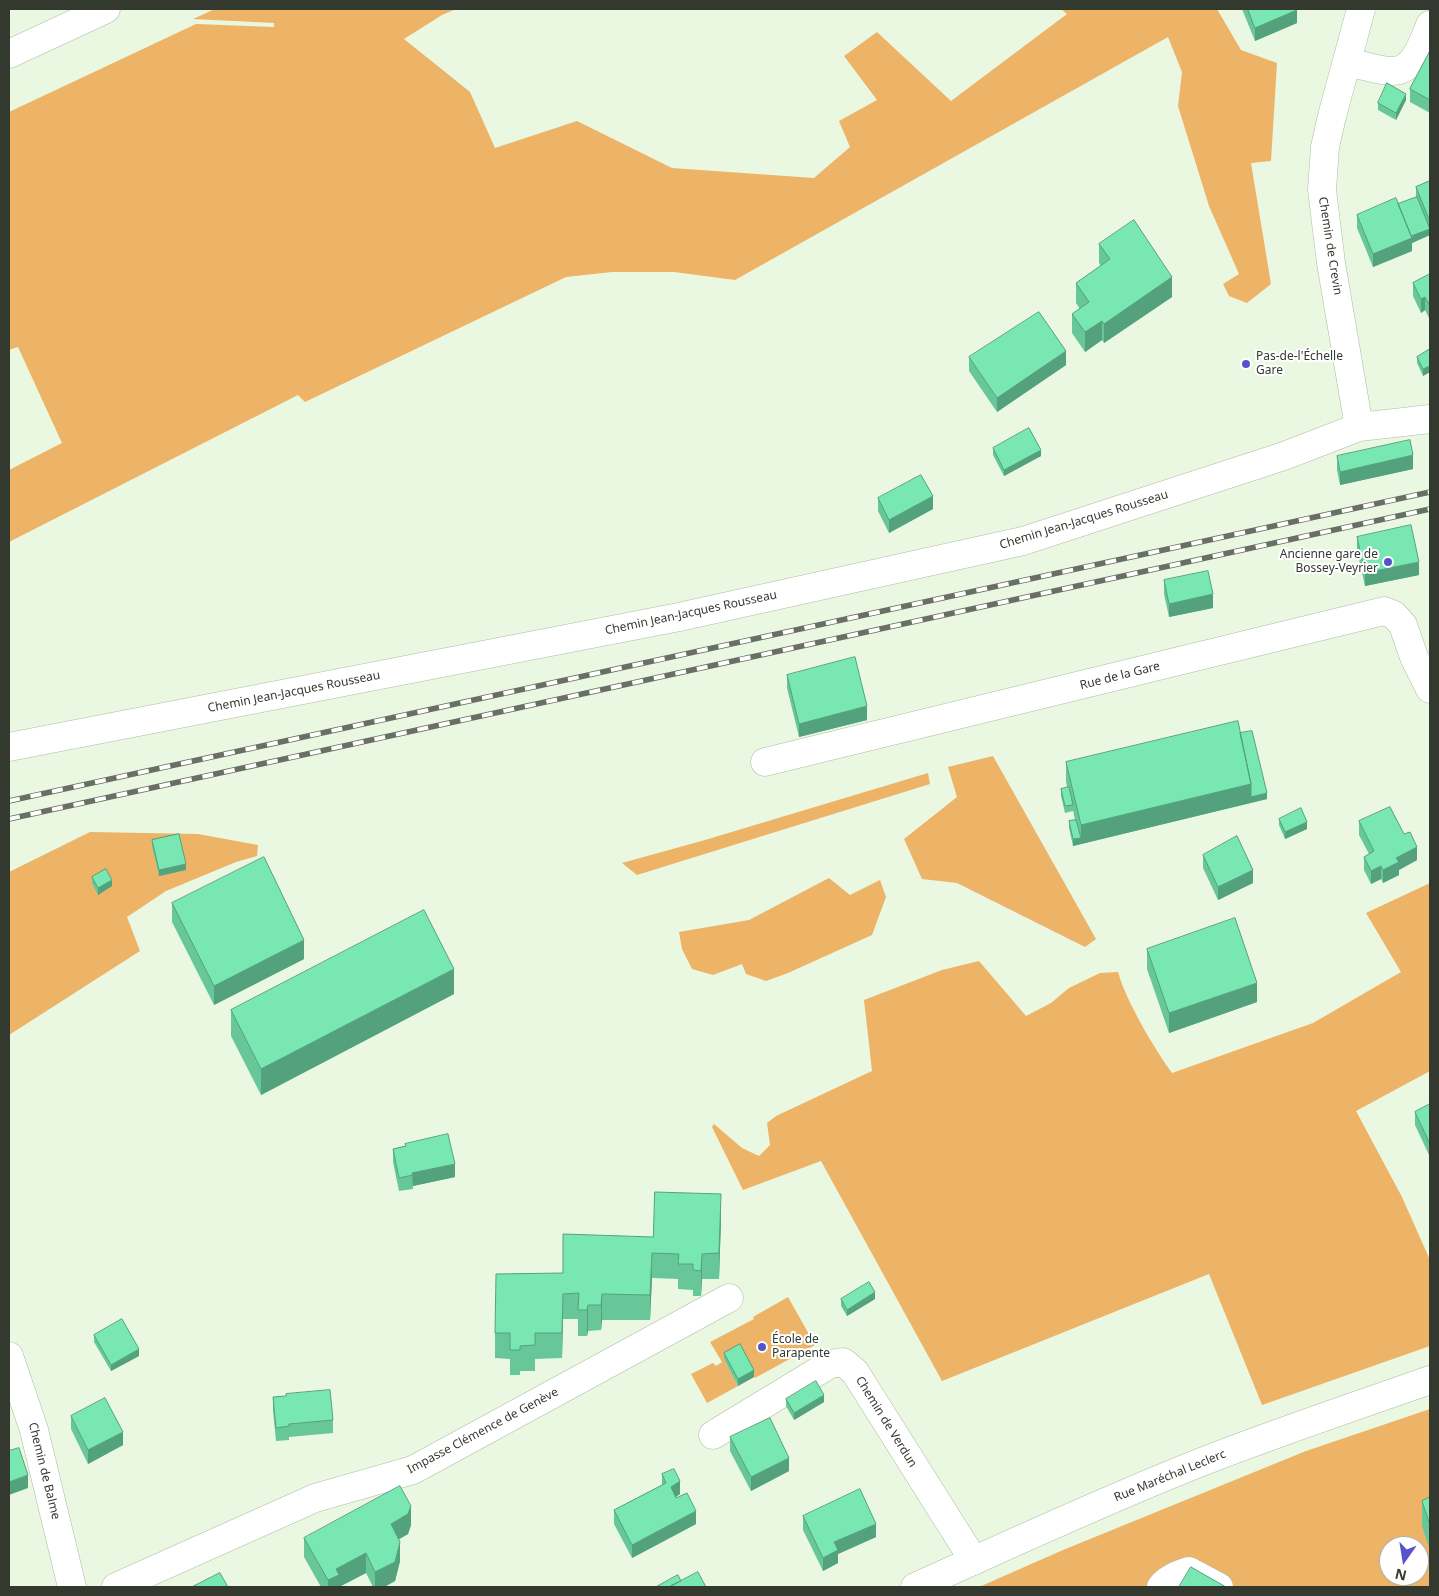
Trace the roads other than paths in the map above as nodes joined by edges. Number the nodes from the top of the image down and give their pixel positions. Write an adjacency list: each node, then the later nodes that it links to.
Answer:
1 (106, 9): 4 (main road)
2 (1362, 9): 5 (main road, Chemin de Crevin)
3 (1430, 25): 5 (main road)
4 (9, 54)
5 (1347, 62): 7 (main road, Chemin de Crevin)
6 (1430, 419): 7 (main road, Chemin Jean-Jacques Rousseau)
7 (1359, 427): 9 (main road, Chemin Jean-Jacques Rousseau)
8 (1430, 688): 10 (main road, Rue de la Gare)
9 (9, 747)
10 (765, 762)
11 (729, 1298): 17 (main road, Impasse Clémence de Genève)
12 (9, 1356): 16 (main road, Chemin de Balme)
13 (1430, 1380): 15 (main road, Rue Maréchal Leclerc)
14 (713, 1435): 15 (main road, Chemin de Verdun)
15 (974, 1561): 18 (main road, Rue Maréchal Leclerc)
16 (72, 1587)
17 (116, 1587)
18 (915, 1587)
19 (1161, 1587): 20 (main road)
20 (1219, 1587)

